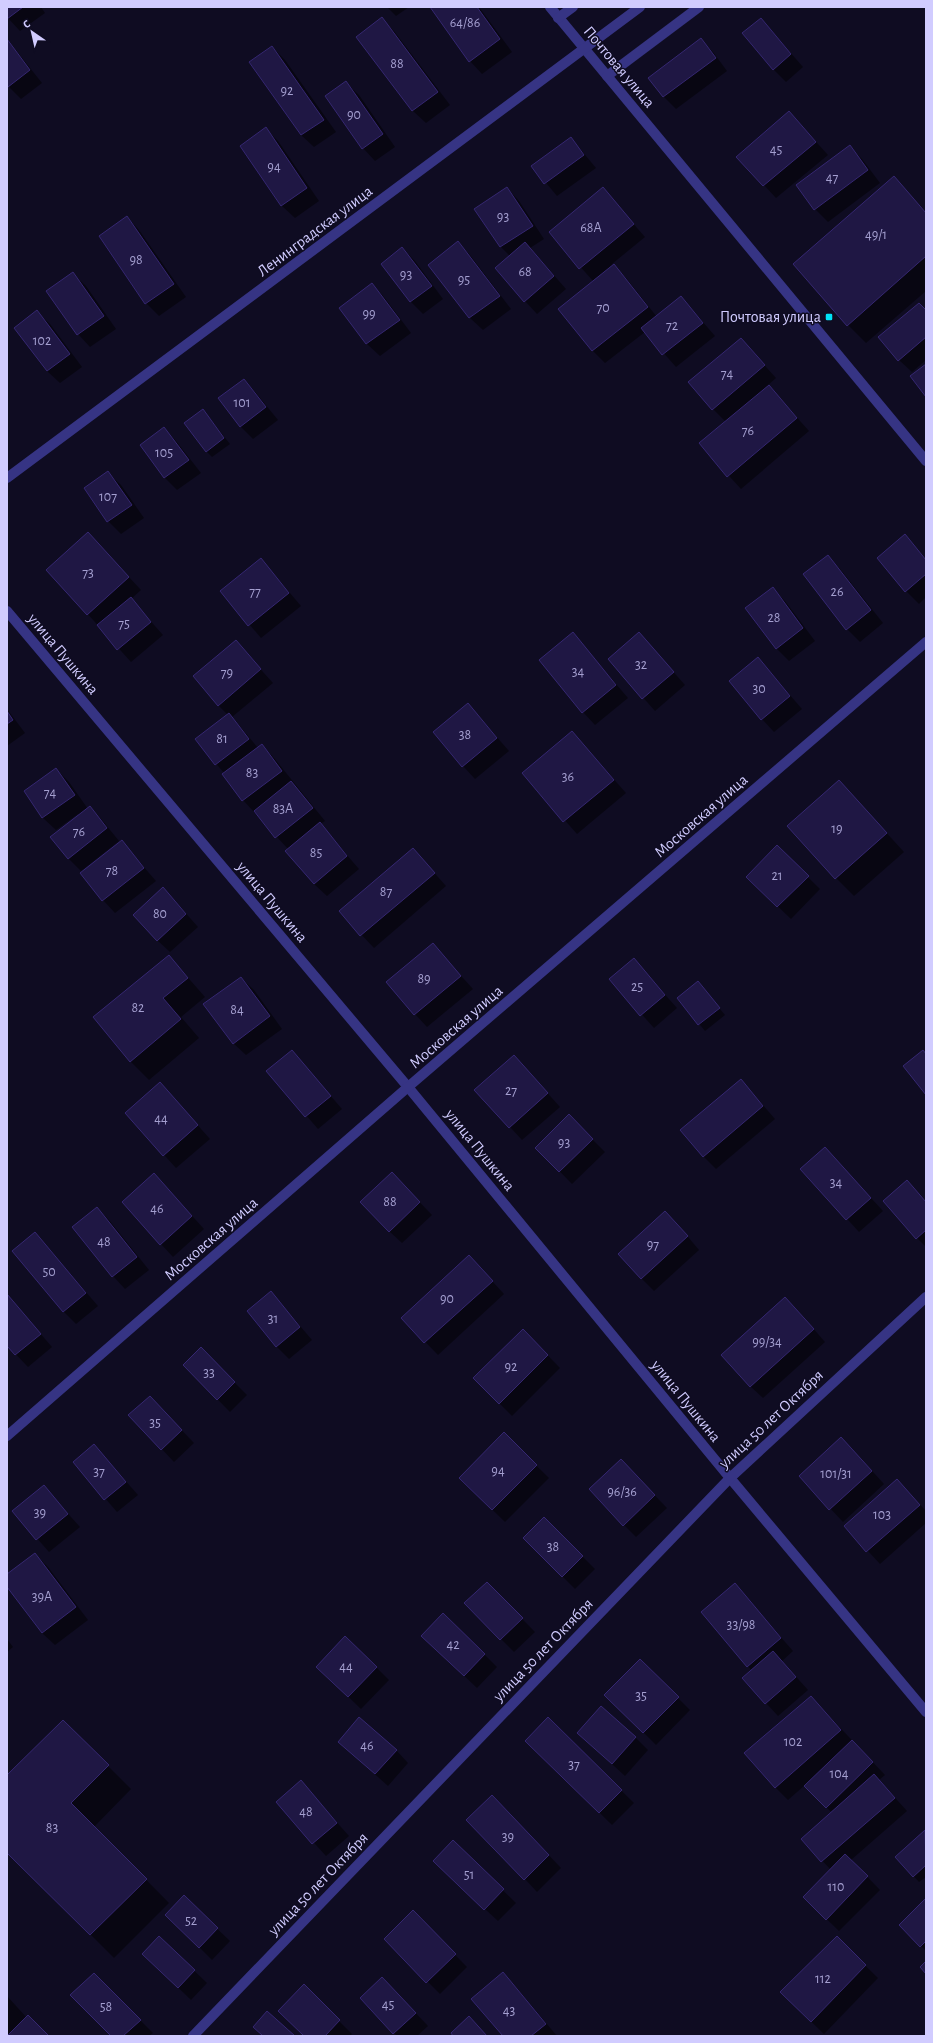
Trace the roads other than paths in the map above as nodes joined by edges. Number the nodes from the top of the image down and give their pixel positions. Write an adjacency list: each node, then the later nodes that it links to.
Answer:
1 (550, 7): 5 (street, Почтовая улица)
2 (573, 7): 5 (street)
3 (640, 7): 6 (street, Ленинградская улица)
4 (699, 7): 7 (street)
5 (558, 18): 6 (street, Почтовая улица)
6 (584, 50): 7 (street, Почтовая улица); 9 (street, Ленинградская улица)
7 (607, 76): 8 (street, Почтовая улица)
8 (926, 461)
9 (7, 478)
10 (7, 611): 12 (street, улица Пушкина)
11 (926, 642): 12 (street, Московская улица)
12 (408, 1087): 14 (street, Московская улица); 15 (street, улица Пушкина)
13 (926, 1297): 15 (street, улица 50 лет Октября)
14 (7, 1436)
15 (730, 1478): 16 (street, улица Пушкина); 17 (street, улица 50 лет Октября)
16 (926, 1712)
17 (193, 2036)

